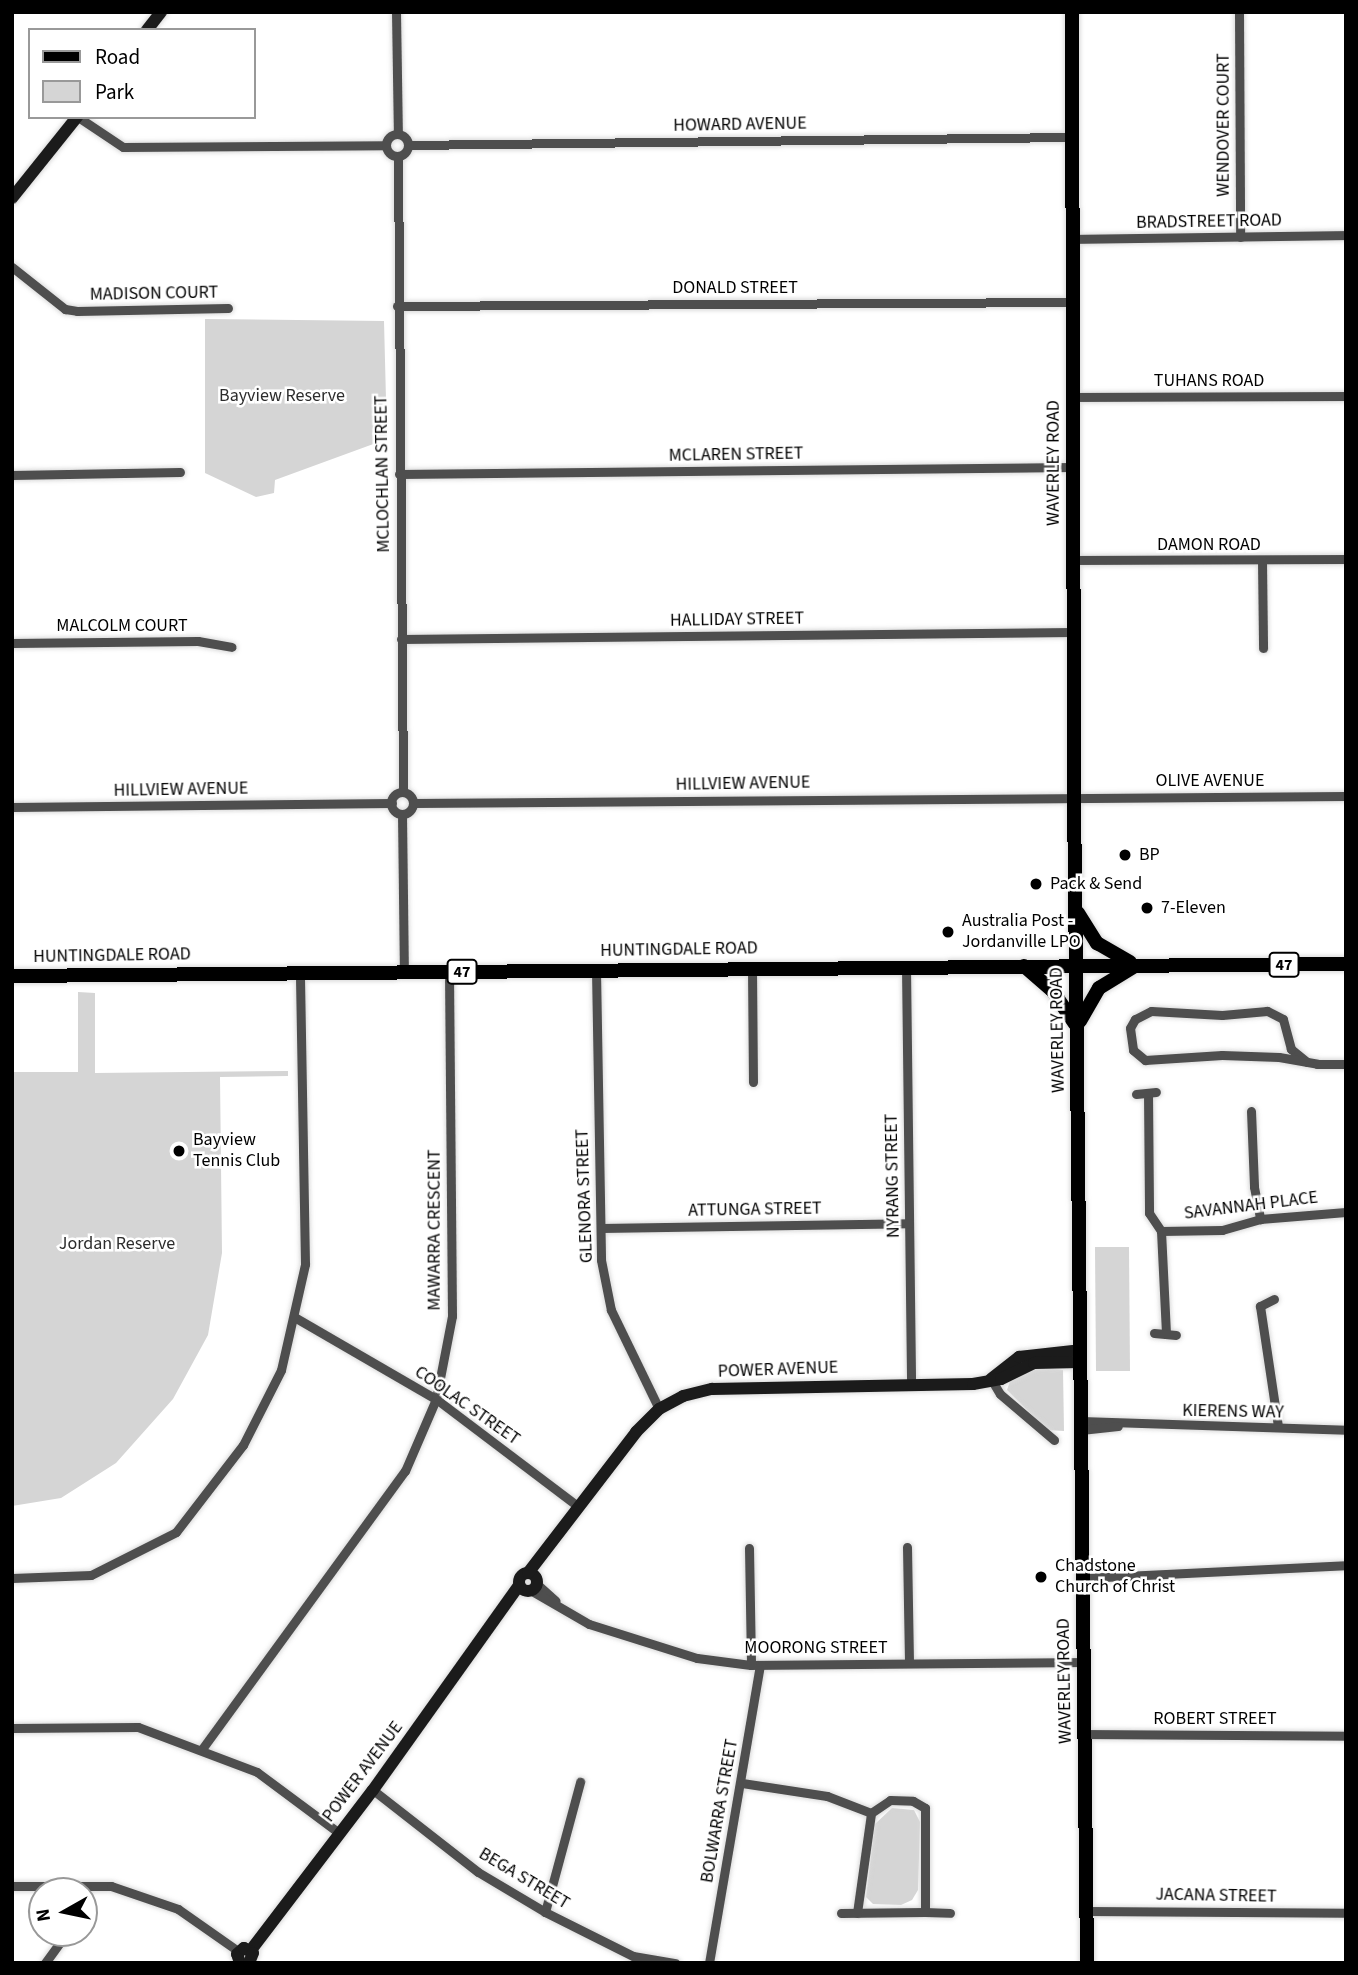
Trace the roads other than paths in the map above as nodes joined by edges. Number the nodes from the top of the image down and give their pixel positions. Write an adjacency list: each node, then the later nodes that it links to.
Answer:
1 (160, 12): 5 (street)
2 (396, 12): 8 (street)
3 (1072, 12): 9 (main road, WAVERLEY ROAD)
4 (1239, 12): 15 (street, WENDOVER COURT)
5 (148, 28)
6 (76, 119): 13 (street)
7 (81, 119): 10 (street)
8 (398, 134): 10 (street); 11 (street)
9 (1072, 137): 11 (street, HOWARD AVENUE); 16 (main road, WAVERLEY ROAD)
10 (386, 145): 12 (street)
11 (408, 145): 12 (street)
12 (398, 156): 19 (street, MCLOCHLAN STREET)
13 (12, 198)
14 (1346, 235): 15 (street, BRADSTREET ROAD)
15 (1240, 237): 16 (street, BRADSTREET ROAD)
16 (1072, 239): 18 (main road, WAVERLEY ROAD)
17 (12, 267): 20 (street, MADISON COURT)
18 (1073, 302): 19 (street, DONALD STREET); 22 (main road, WAVERLEY ROAD)
19 (397, 306): 25 (street, MCLOCHLAN STREET)
20 (228, 308)
21 (1346, 396): 22 (street, TUHANS ROAD)
22 (1073, 397): 23 (main road, WAVERLEY ROAD)
23 (1073, 467): 25 (street, MCLAREN STREET); 28 (main road, WAVERLEY ROAD)
24 (180, 472): 26 (street)
25 (399, 474): 31 (street, MCLOCHLAN STREET)
26 (12, 475)
27 (1346, 559): 29 (street, DAMON ROAD)
28 (1073, 560): 29 (street, DAMON ROAD); 30 (main road, WAVERLEY ROAD)
29 (1262, 561): 34 (street)
30 (1073, 632): 31 (street, HALLIDAY STREET); 37 (main road, WAVERLEY ROAD)
31 (401, 639): 35 (street, MCLOCHLAN STREET)
32 (12, 643): 33 (street, MALCOLM COURT)
33 (231, 647)
34 (1263, 648)
35 (402, 792): 38 (street); 39 (street)
36 (1346, 796): 37 (street, OLIVE AVENUE)
37 (1074, 797): 39 (street, HILLVIEW AVENUE); 42 (main road, WAVERLEY ROAD)
38 (391, 803): 40 (street, HILLVIEW AVENUE); 41 (street)
39 (413, 803): 41 (street)
40 (12, 807)
41 (402, 814): 50 (street)
42 (1076, 909): 44 (main road); 46 (main road, WAVERLEY ROAD)
43 (1346, 964): 44 (main road, HUNTINGDALE ROAD / 47)
44 (1137, 965): 46 (main road, HUNTINGDALE ROAD / 47); 54 (main road)
45 (1024, 966): 46 (main road, HUNTINGDALE ROAD / 47); 47 (main road, HUNTINGDALE ROAD / 47); 54 (main road)
46 (1077, 966): 54 (main road, WAVERLEY ROAD)
47 (906, 967): 48 (main road, HUNTINGDALE ROAD / 47); 62 (street, NYRANG STREET)
48 (752, 969): 49 (main road, HUNTINGDALE ROAD / 47); 57 (street)
49 (596, 970): 51 (main road, HUNTINGDALE ROAD / 47); 63 (street, GLENORA STREET)
50 (404, 972): 51 (main road, HUNTINGDALE ROAD / 47); 52 (main road, HUNTINGDALE ROAD / 47)
51 (449, 972): 71 (street, MAWARRA CRESCENT)
52 (300, 974): 53 (main road, HUNTINGDALE ROAD / 47); 66 (street)
53 (12, 976)
54 (1077, 1028): 68 (main road, WAVERLEY ROAD)
55 (1307, 1062): 55 (street); 56 (street)
56 (1346, 1064)
57 (753, 1083)
58 (1136, 1094): 64 (street)
59 (1251, 1111): 61 (street)
60 (1346, 1212): 61 (street, SAVANNAH PLACE)
61 (1260, 1219): 64 (street, SAVANNAH PLACE)
62 (909, 1223): 63 (street, ATTUNGA STREET); 70 (street, NYRANG STREET)
63 (601, 1228): 72 (street, GLENORA STREET)
64 (1161, 1231): 67 (street)
65 (1275, 1299): 74 (street)
66 (296, 1318): 71 (street, COOLAC STREET); 81 (street)
67 (1154, 1333)
68 (1080, 1356): 69 (street, POWER AVENUE); 73 (main road, WAVERLEY ROAD)
69 (991, 1379): 70 (street, POWER AVENUE); 76 (street)
70 (911, 1384): 72 (street, POWER AVENUE)
71 (436, 1399): 77 (street, COOLAC STREET); 90 (street, MAWARRA CRESCENT)
72 (659, 1409): 77 (street, POWER AVENUE)
73 (1081, 1426): 74 (street, KIERENS WAY); 82 (main road, WAVERLEY ROAD)
74 (1278, 1427): 75 (street, KIERENS WAY)
75 (1346, 1430)
76 (1054, 1440)
77 (579, 1507): 83 (street, POWER AVENUE)
78 (907, 1547): 85 (street)
79 (749, 1548): 86 (street, BOLWARRA STREET)
80 (1346, 1565): 82 (street)
81 (12, 1578)
82 (1083, 1578): 84 (main road, WAVERLEY ROAD)
83 (530, 1584): 86 (street, MOORONG STREET); 93 (street, POWER AVENUE)
84 (1084, 1662): 85 (street, MOORONG STREET); 88 (main road, WAVERLEY ROAD)
85 (909, 1663): 86 (street, MOORONG STREET)
86 (755, 1665): 92 (street, BOLWARRA STREET)
87 (12, 1728): 90 (street)
88 (1085, 1734): 89 (street, ROBERT STREET); 97 (main road, WAVERLEY ROAD)
89 (1346, 1736)
90 (202, 1749): 95 (street)
91 (580, 1782): 99 (street)
92 (742, 1783): 94 (street); 108 (street, BOLWARRA STREET)
93 (373, 1790): 95 (street, POWER AVENUE); 99 (street, BEGA STREET)
94 (871, 1813): 98 (street); 101 (street)
95 (339, 1833): 105 (street, POWER AVENUE)
96 (98, 1886): 105 (street)
97 (1087, 1911): 103 (street, JACANA STREET); 109 (main road, WAVERLEY ROAD)
98 (925, 1912): 101 (street); 102 (street)
99 (545, 1913): 107 (street, BEGA STREET)
100 (841, 1913): 101 (street)
101 (857, 1913)
102 (950, 1913)
103 (1346, 1913)
104 (57, 1947): 106 (street)
105 (243, 1959)
106 (45, 1963)
107 (675, 1963)
108 (709, 1963)
109 (1087, 1963)

